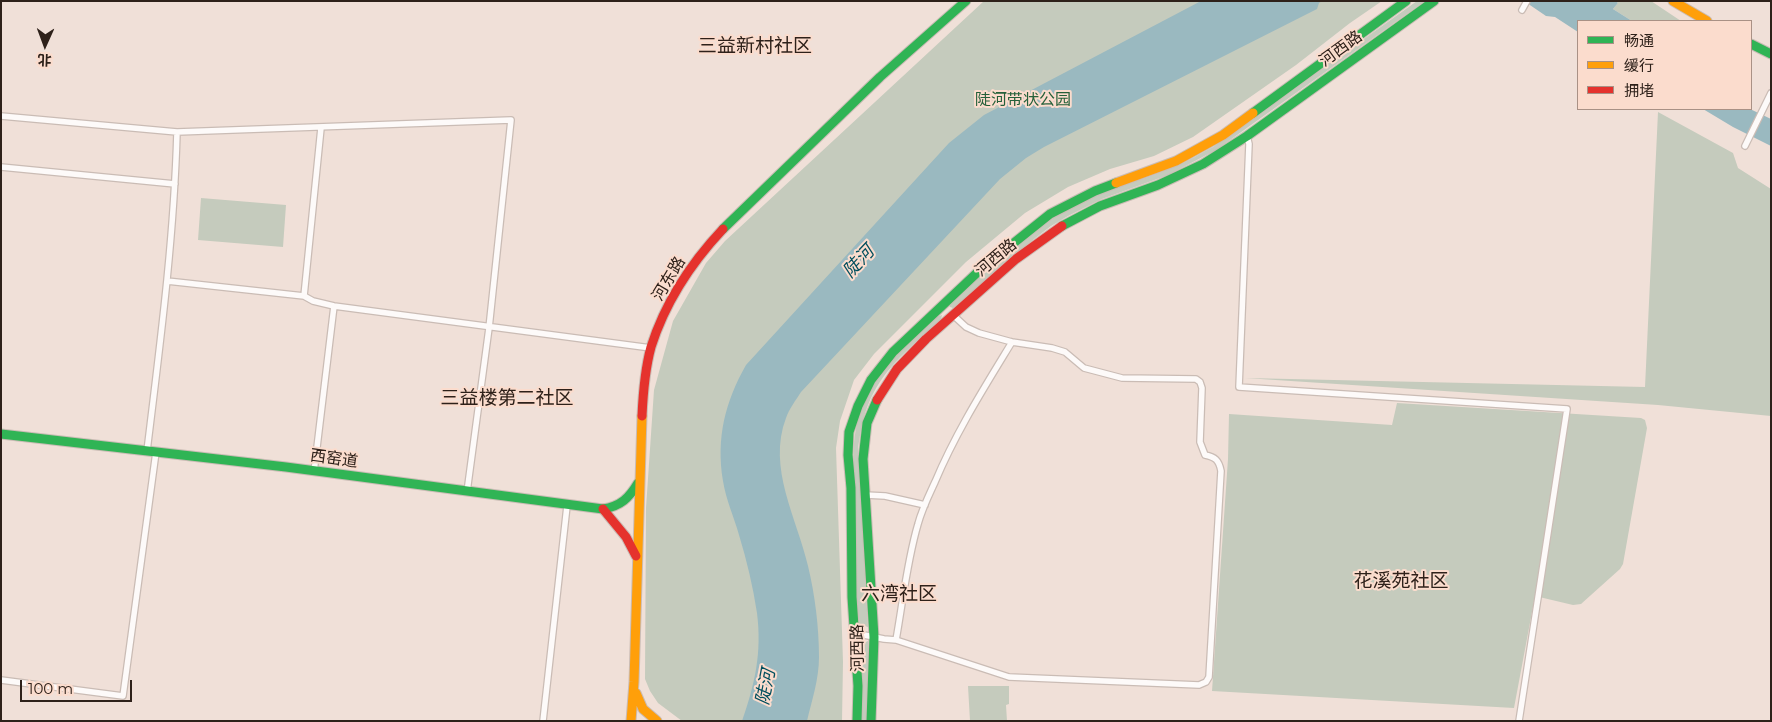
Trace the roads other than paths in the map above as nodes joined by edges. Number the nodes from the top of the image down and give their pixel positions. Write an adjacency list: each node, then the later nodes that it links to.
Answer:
1 (966, 1): 25 (main road, 河东路)
2 (1406, 1): 21 (main road, 河西路)
3 (1434, 1): 14 (main road, 河西路)
4 (1527, 1): 6 (street)
5 (1673, 1): 7 (main road)
6 (1522, 10)
7 (1705, 20)
8 (1752, 44): 9 (main road)
9 (1771, 54)
10 (1771, 93): 15 (street)
11 (1, 116): 13 (street)
12 (321, 128): 13 (street); 19 (street); 23 (street)
13 (177, 132): 17 (street)
14 (1247, 136): 22 (main road, 河西路); 46 (street)
15 (1745, 146)
16 (1, 167): 17 (street)
17 (175, 184): 18 (street)
18 (167, 280): 19 (street); 27 (street)
19 (304, 296): 20 (street)
20 (334, 306): 23 (street); 28 (street)
21 (941, 307): 22 (main road); 36 (main road, 河西路)
22 (952, 315): 24 (street); 31 (main road, 河西路)
23 (489, 328): 25 (street); 30 (street)
24 (1012, 342): 32 (street); 38 (street)
25 (651, 348): 29 (main road, 河东路)
26 (1, 434): 27 (main road, 西窑道)
27 (151, 451): 28 (main road, 西窑道); 39 (street)
28 (314, 472): 30 (main road, 西窑道)
29 (639, 482): 34 (main road); 35 (main road, 河东路)
30 (467, 492): 33 (main road, 西窑道)
31 (865, 495): 32 (street); 37 (main road, 河西路)
32 (924, 505): 38 (street)
33 (567, 506): 34 (main road, 西窑道); 41 (street)
34 (603, 510): 35 (main road)
35 (636, 558): 40 (main road, 河东路)
36 (854, 633): 37 (street); 44 (main road, 河西路)
37 (874, 637): 38 (street); 45 (main road, 河西路)
38 (896, 640)
39 (1, 680)
40 (634, 682): 42 (main road, 河东路); 43 (main road, 河东路)
41 (543, 721)
42 (631, 721)
43 (657, 721)
44 (857, 721)
45 (871, 721)
46 (1519, 721)

